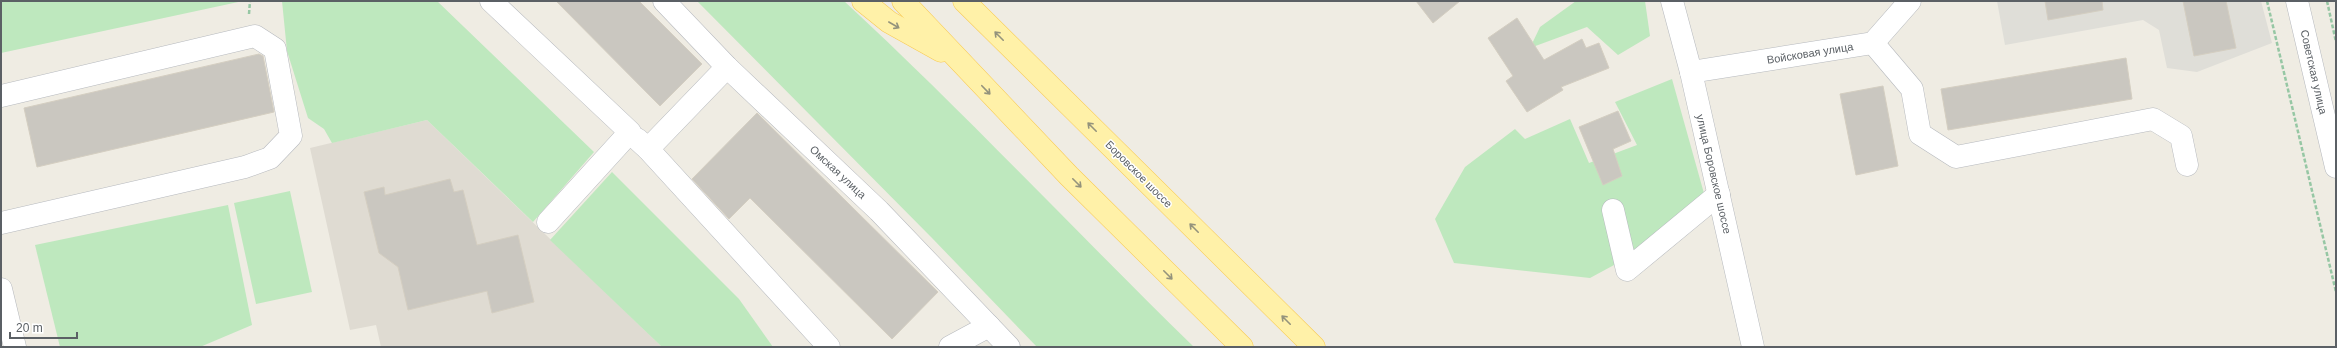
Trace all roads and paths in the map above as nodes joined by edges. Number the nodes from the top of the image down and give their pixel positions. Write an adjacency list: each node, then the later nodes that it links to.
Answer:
1 (491, 1): 17 (street)
2 (664, 1): 14 (street, Омская улица)
3 (863, 1): 13 (main road, one-way to 13)
4 (903, 1): 13 (main road)
5 (964, 1): 33 (main road, Боровское шоссе, one-way to 5)
6 (1672, 1): 15 (street, улица Боровское шоссе)
7 (1910, 1): 12 (street)
8 (2267, 1): 26 (path)
9 (2297, 1): 20 (street, Советская улица)
10 (2326, 1): 11 (path)
11 (2336, 42)
12 (1873, 43): 15 (street, Войсковая улица); 19 (street)
13 (959, 62): 32 (main road, one-way to 32)
14 (727, 67): 18 (street); 27 (street, Омская улица)
15 (1692, 72): 21 (street, улица Боровское шоссе)
16 (1, 96): 24 (street)
17 (630, 132): 18 (street); 23 (street)
18 (648, 149): 29 (street)
19 (2187, 165)
20 (2336, 167)
21 (1719, 194): 22 (street); 34 (street, улица Боровское шоссе)
22 (1613, 210)
23 (548, 222)
24 (1, 223)
25 (1, 289): 28 (street)
26 (2336, 292)
27 (989, 326): 30 (street); 31 (street, Омская улица)
28 (14, 347)
29 (829, 347)
30 (950, 347)
31 (1009, 347)
32 (1242, 347)
33 (1314, 347)
34 (1753, 347)

